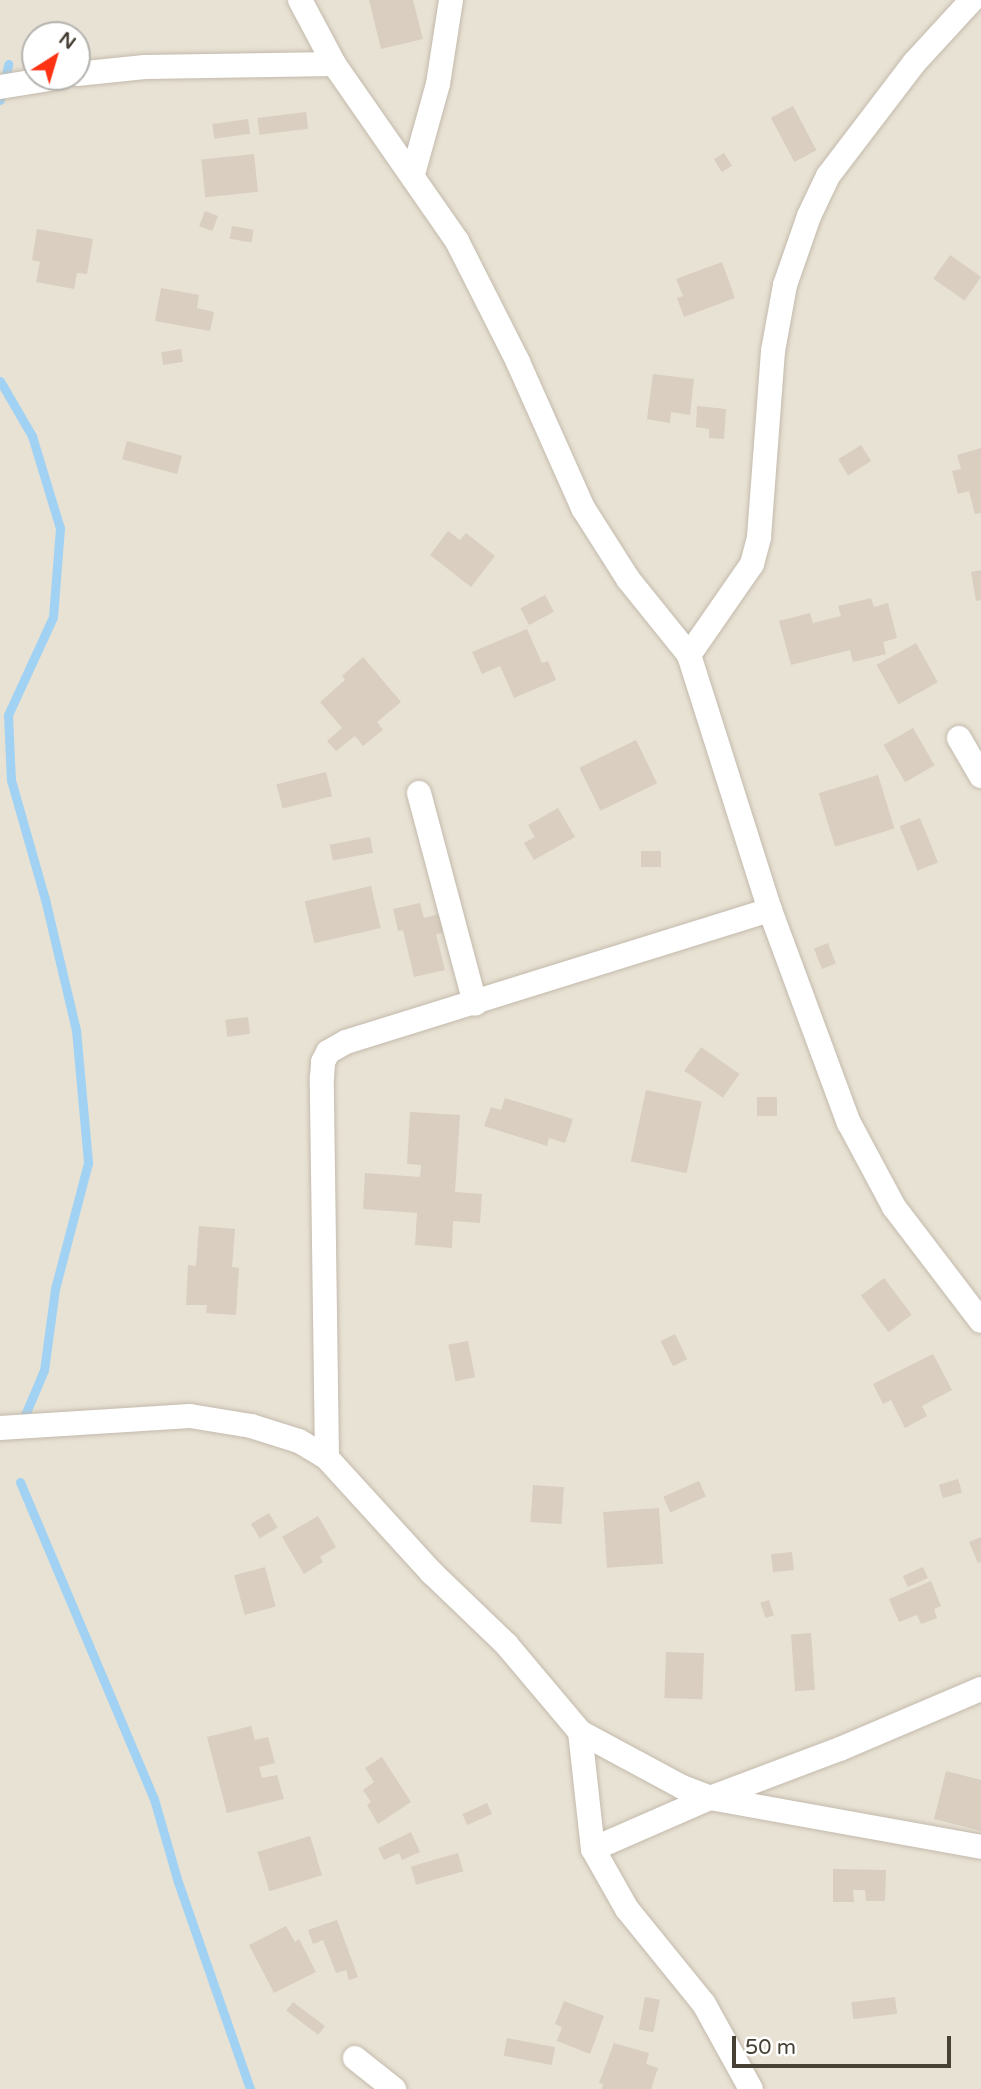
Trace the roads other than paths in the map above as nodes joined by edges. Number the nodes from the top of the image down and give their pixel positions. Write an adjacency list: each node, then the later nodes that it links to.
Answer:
1 (300, 0): 4 (street)
2 (451, 0): 8 (street)
3 (972, 0): 9 (street)
4 (334, 64): 5 (street); 8 (street)
5 (91, 73)
6 (21, 84): 7 (street)
7 (0, 87)
8 (413, 174): 9 (street)
9 (689, 655): 13 (street)
10 (959, 738): 11 (street)
11 (981, 776)
12 (419, 793): 14 (street)
13 (770, 910): 14 (street); 15 (street)
14 (475, 1004): 17 (street)
15 (981, 1321)
16 (0, 1428): 17 (street)
17 (327, 1458): 19 (street)
18 (981, 1689): 20 (street)
19 (580, 1732): 20 (street); 22 (street)
20 (710, 1798): 21 (street); 22 (street)
21 (981, 1847)
22 (593, 1849): 25 (street)
23 (355, 2058): 24 (street)
24 (394, 2089)
25 (751, 2089)

